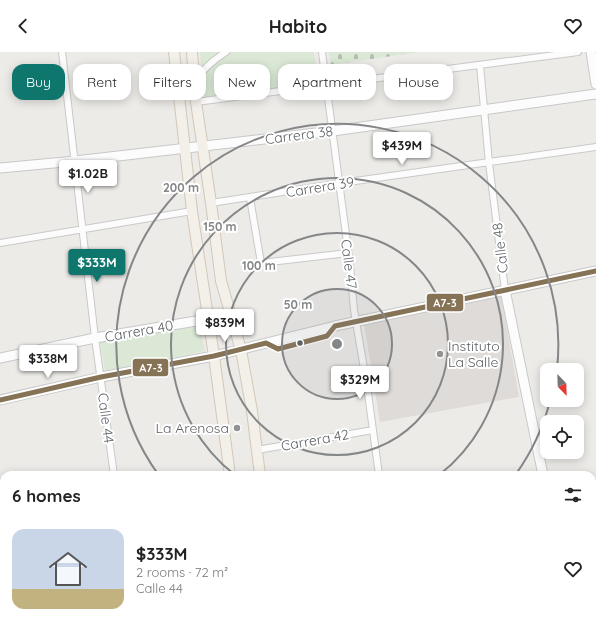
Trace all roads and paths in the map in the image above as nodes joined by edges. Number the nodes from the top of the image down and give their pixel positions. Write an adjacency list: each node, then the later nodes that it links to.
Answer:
1 (62, 52): 23 (street, Calle 44)
2 (174, 52): 22 (main road)
3 (192, 52): 8 (main road)
4 (226, 52): 11 (street)
5 (322, 52): 9 (street, Calle 47)
6 (578, 52): 10 (street)
7 (591, 52): 13 (street)
8 (193, 64)
9 (324, 64)
10 (480, 65): 12 (street); 18 (street, Calle 48)
11 (206, 67)
12 (376, 79)
13 (596, 84)
14 (278, 91): 17 (street)
15 (596, 94): 18 (street, Carrera 38)
16 (329, 100): 19 (street, Calle 47)
17 (196, 102): 20 (main road)
18 (484, 110): 19 (street, Carrera 38); 24 (street, Calle 48)
19 (333, 131): 20 (street, Carrera 38); 26 (street, Calle 47)
20 (203, 146): 22 (street, Carrera 38); 28 (main road)
21 (596, 147): 24 (street, Carrera 39)
22 (186, 148): 23 (street, Carrera 38); 29 (main road)
23 (75, 161): 25 (street, Carrera 38); 30 (street, Calle 44)
24 (489, 162): 26 (street, Carrera 39); 34 (street, Calle 48)
25 (0, 168)
26 (338, 184): 27 (street, Carrera 39); 32 (street, Calle 47)
27 (250, 198): 28 (street, Carrera 39); 32 (street)
28 (211, 203): 38 (main road)
29 (192, 211): 30 (street); 35 (main road)
30 (82, 230): 31 (street); 37 (street, Calle 44)
31 (0, 243)
32 (348, 253): 36 (street, Calle 47)
33 (596, 271): 34 (street)
34 (505, 290): 36 (street); 49 (street, Calle 48)
35 (208, 319): 37 (street, Carrera 40); 39 (main road)
36 (356, 322): 38 (street); 43 (street, Calle 47)
37 (95, 338): 40 (street, Carrera 40); 41 (street, Calle 44)
38 (241, 350): 39 (street); 44 (main road)
39 (214, 356): 41 (street); 46 (main road)
40 (0, 358)
41 (101, 377): 42 (street); 45 (street, Calle 44)
42 (0, 400)
43 (373, 430): 44 (street, Carrera 42); 48 (street, Calle 47)
44 (257, 450): 47 (main road)
45 (113, 471)
46 (229, 471)
47 (260, 471)
48 (379, 471)
49 (542, 471)

